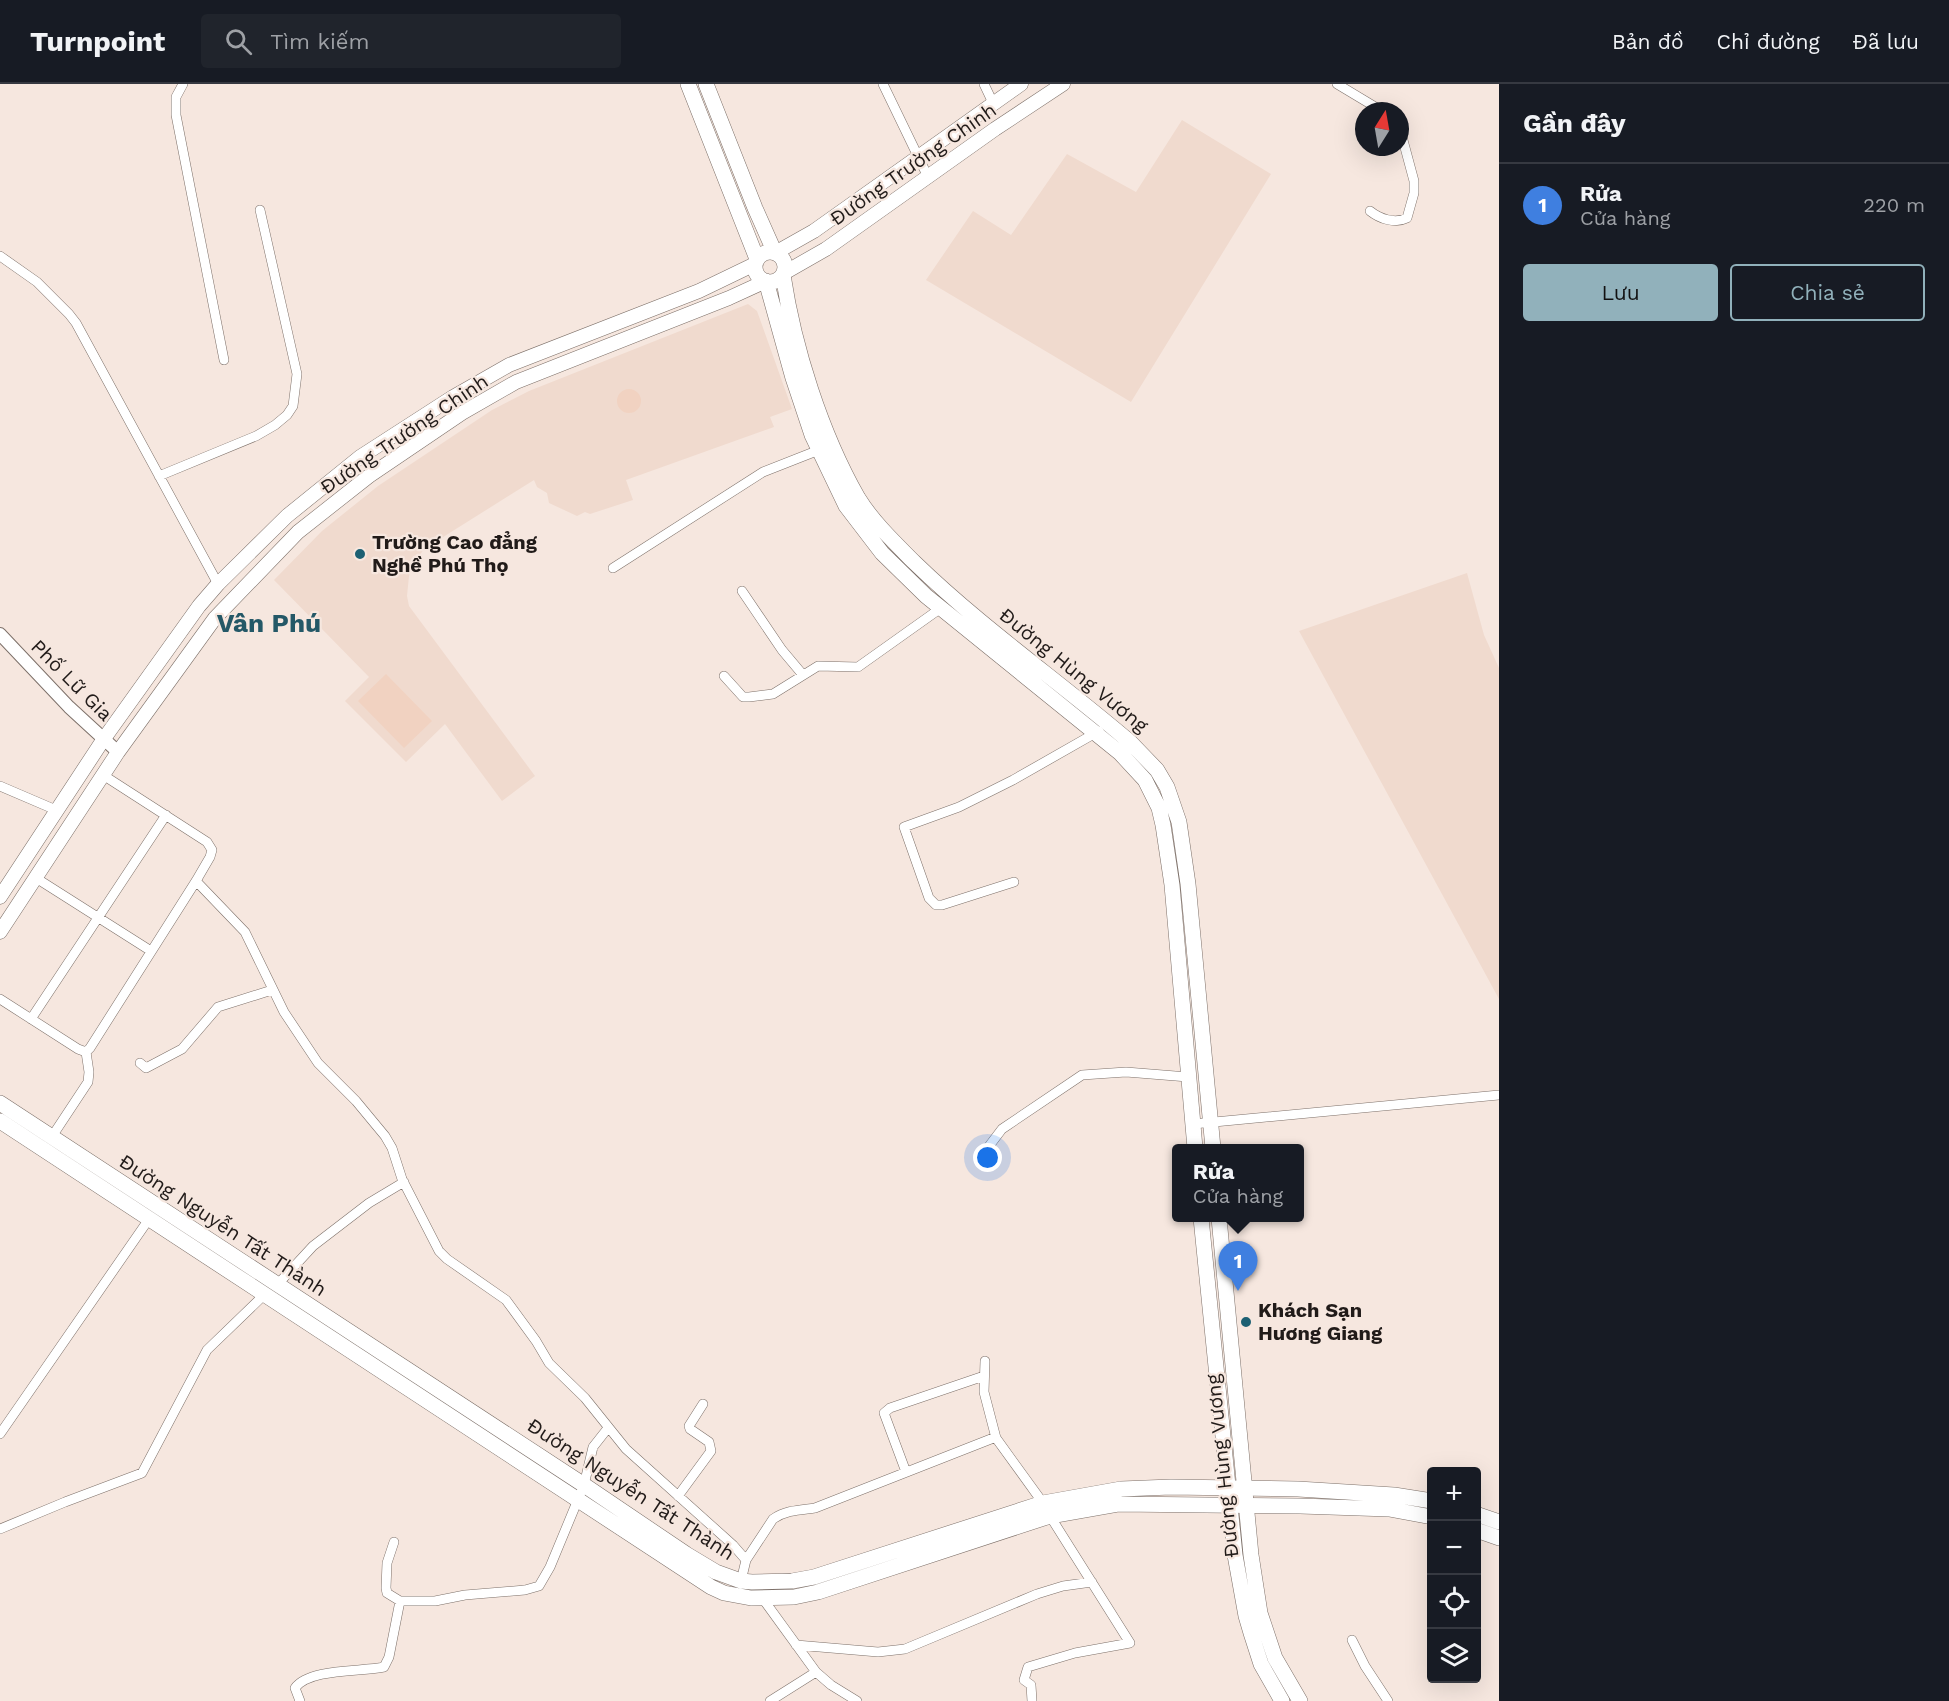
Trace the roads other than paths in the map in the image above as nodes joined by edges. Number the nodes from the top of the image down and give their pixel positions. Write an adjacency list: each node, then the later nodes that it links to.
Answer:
1 (183, 84): 21 (street)
2 (688, 84): 18 (main road)
3 (706, 84): 16 (main road)
4 (883, 84): 12 (street)
5 (984, 84): 10 (street)
6 (1021, 84): 10 (main road, Đường Trường Chinh)
7 (1063, 84): 13 (main road, Đường Trường Chinh)
8 (1337, 84): 9 (street)
9 (1367, 102)
10 (993, 103): 12 (main road, Đường Trường Chinh)
11 (1407, 156): 15 (street)
12 (918, 157): 13 (street); 16 (main road, Đường Trường Chinh)
13 (928, 177): 19 (main road, Đường Trường Chinh)
14 (260, 210): 23 (street)
15 (1370, 211)
16 (775, 253): 18 (main road); 19 (main road)
17 (0, 256): 23 (street)
18 (756, 262): 20 (main road); 25 (main road, Đường Trường Chinh)
19 (783, 274): 20 (main road); 33 (main road, Đường Hùng Vương)
20 (766, 281): 22 (main road, Đường Hùng Vương); 29 (main road, Đường Trường Chinh)
21 (224, 360)
22 (819, 450): 24 (street); 28 (main road, Đường Hùng Vương)
23 (159, 476): 25 (street)
24 (613, 568)
25 (218, 584): 27 (main road, Đường Trường Chinh)
26 (742, 591): 31 (street)
27 (199, 606): 29 (main road); 35 (main road, Đường Trường Chinh)
28 (941, 608): 31 (street); 34 (main road, Đường Hùng Vương)
29 (215, 618): 36 (main road, Đường Trường Chinh)
30 (0, 634): 35 (street, Phố Lữ Gia)
31 (803, 675): 32 (street)
32 (724, 676)
33 (1111, 726): 34 (street); 57 (main road, Đường Hùng Vương)
34 (1096, 733): 43 (street); 53 (main road, Đường Hùng Vương)
35 (103, 740): 36 (street, Phố Lữ Gia); 39 (main road, Đường Trường Chinh)
36 (118, 753): 37 (main road, Đường Trường Chinh)
37 (103, 774): 40 (street); 41 (main road, Đường Trường Chinh)
38 (0, 786): 39 (street)
39 (56, 810): 44 (main road, Đường Trường Chinh)
40 (166, 815): 42 (street); 45 (street)
41 (36, 878): 45 (street); 46 (main road, Đường Trường Chinh)
42 (196, 880): 47 (street); 48 (street)
43 (1014, 882)
44 (0, 897)
45 (98, 917): 47 (street); 50 (street)
46 (0, 932)
47 (151, 951): 51 (street)
48 (272, 990): 52 (street); 63 (street)
49 (0, 999): 50 (street)
50 (31, 1019): 51 (street)
51 (86, 1052): 59 (street)
52 (140, 1063)
53 (1188, 1077): 58 (main road, Đường Hùng Vương); 62 (street)
54 (1499, 1095): 57 (street)
55 (0, 1103): 59 (main road, Đường Nguyễn Tất Thành)
56 (0, 1121): 64 (main road, Đường Nguyễn Tất Thành)
57 (1210, 1121): 58 (street); 61 (main road, Đường Hùng Vương)
58 (1193, 1124): 60 (main road, Đường Hùng Vương)
59 (51, 1138): 67 (main road, Đường Nguyễn Tất Thành)
60 (1195, 1144)
61 (1212, 1144)
62 (983, 1154)
63 (404, 1182): 67 (street); 71 (street)
64 (149, 1219): 67 (main road, Đường Nguyễn Tất Thành); 72 (street)
65 (1201, 1222): 75 (main road, Đường Hùng Vương)
66 (1219, 1222): 76 (main road, Đường Hùng Vương)
67 (271, 1290): 77 (main road, Đường Nguyễn Tất Thành); 86 (street)
68 (985, 1361): 69 (street)
69 (984, 1376): 73 (street); 74 (street)
70 (703, 1404): 78 (street)
71 (608, 1428): 77 (street); 78 (street)
72 (0, 1434)
73 (996, 1437): 74 (street); 82 (street)
74 (906, 1472): 91 (street)
75 (1228, 1488): 76 (main road, Đường Nguyễn Tất Thành); 80 (main road, Đường Hùng Vương); 82 (main road, Đường Nguyễn Tất Thành)
76 (1245, 1488): 79 (main road, Đường Nguyễn Tất Thành); 81 (main road, Đường Hùng Vương)
77 (581, 1492): 92 (main road, Đường Nguyễn Tất Thành); 94 (main road, Đường Nguyễn Tất Thành); 95 (street)
78 (678, 1496): 91 (street)
79 (1427, 1500)
80 (1230, 1506): 81 (main road, Đường Nguyễn Tất Thành); 82 (main road, Đường Nguyễn Tất Thành); 103 (main road, Đường Hùng Vương)
81 (1247, 1506): 83 (main road, Đường Nguyễn Tất Thành); 104 (main road, Đường Hùng Vương)
82 (1058, 1507): 89 (main road, Đường Nguyễn Tất Thành); 93 (street)
83 (1427, 1516)
84 (1481, 1516): 85 (main road)
85 (1499, 1522)
86 (0, 1529)
87 (1481, 1532): 88 (main road)
88 (1499, 1538)
89 (955, 1539): 92 (main road, Đường Nguyễn Tất Thành); 94 (main road, Đường Nguyễn Tất Thành)
90 (394, 1542): 95 (street)
91 (746, 1560): 92 (street)
92 (741, 1581)
93 (1092, 1582): 97 (street); 102 (street)
94 (763, 1599): 97 (street)
95 (400, 1601): 99 (street)
96 (1352, 1640): 105 (street)
97 (796, 1645): 98 (street)
98 (816, 1671): 100 (street); 101 (street)
99 (300, 1701)
100 (770, 1701)
101 (857, 1701)
102 (1032, 1701)
103 (1282, 1701)
104 (1300, 1701)
105 (1388, 1701)

